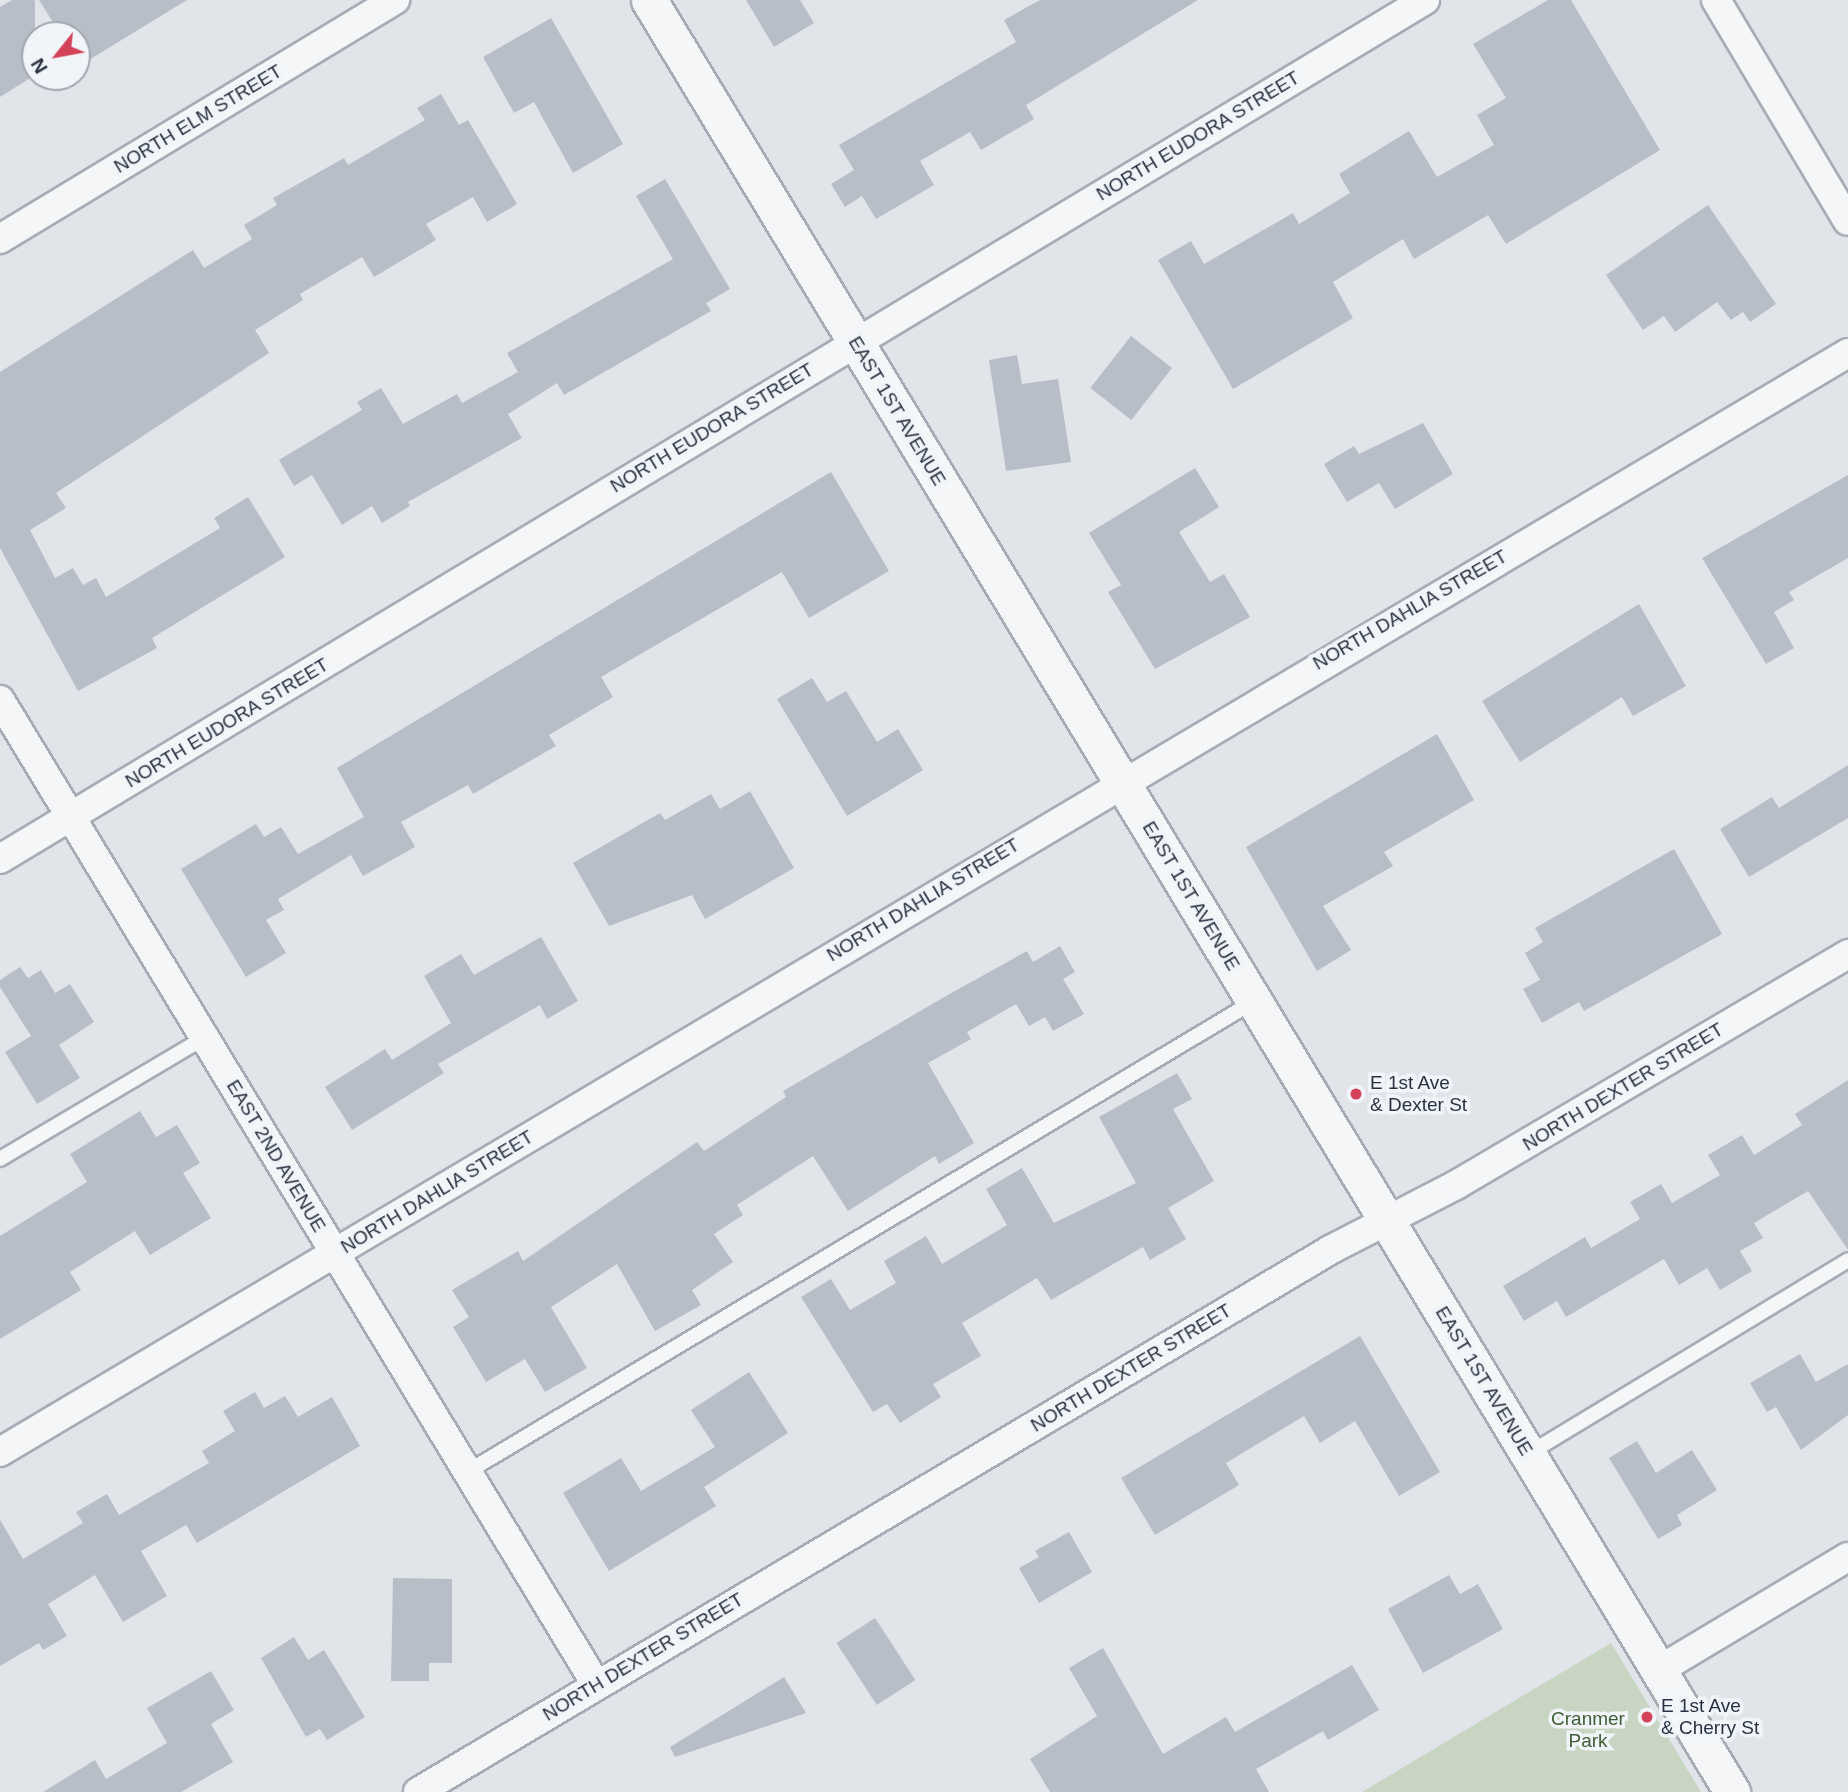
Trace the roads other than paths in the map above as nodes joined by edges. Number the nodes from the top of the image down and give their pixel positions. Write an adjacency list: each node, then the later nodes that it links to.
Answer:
1 (395, 0): 6 (street, NORTH ELM STREET)
2 (649, 0): 7 (street, EAST 1ST AVENUE)
3 (1425, 0): 7 (street, NORTH EUDORA STREET)
4 (1716, 0): 5 (street)
5 (1848, 221)
6 (0, 239)
7 (855, 341): 10 (street, EAST 1ST AVENUE); 11 (street, NORTH EUDORA STREET)
8 (1848, 353): 10 (street, NORTH DAHLIA STREET)
9 (0, 700): 11 (street, EAST 2ND AVENUE)
10 (1121, 781): 14 (street, EAST 1ST AVENUE); 18 (street, NORTH DAHLIA STREET)
11 (71, 818): 12 (street, NORTH EUDORA STREET); 15 (street, EAST 2ND AVENUE)
12 (0, 859)
13 (1848, 954): 17 (street, NORTH DEXTER STREET)
14 (1254, 1001): 17 (street, EAST 1ST AVENUE); 22 (lane)
15 (204, 1038): 16 (lane); 18 (street, EAST 2ND AVENUE)
16 (0, 1159)
17 (1387, 1221): 21 (street, EAST 1ST AVENUE); 25 (street, NORTH DEXTER STREET)
18 (335, 1253): 20 (street, NORTH DAHLIA STREET); 22 (street, EAST 2ND AVENUE)
19 (1848, 1260): 21 (lane)
20 (0, 1452)
21 (1528, 1454): 24 (street, EAST 1ST AVENUE)
22 (467, 1472): 25 (street, EAST 2ND AVENUE)
23 (1848, 1557): 24 (street)
24 (1659, 1670): 27 (street, EAST 1ST AVENUE)
25 (596, 1684): 26 (street, NORTH DEXTER STREET)
26 (418, 1792)
27 (1732, 1792)

